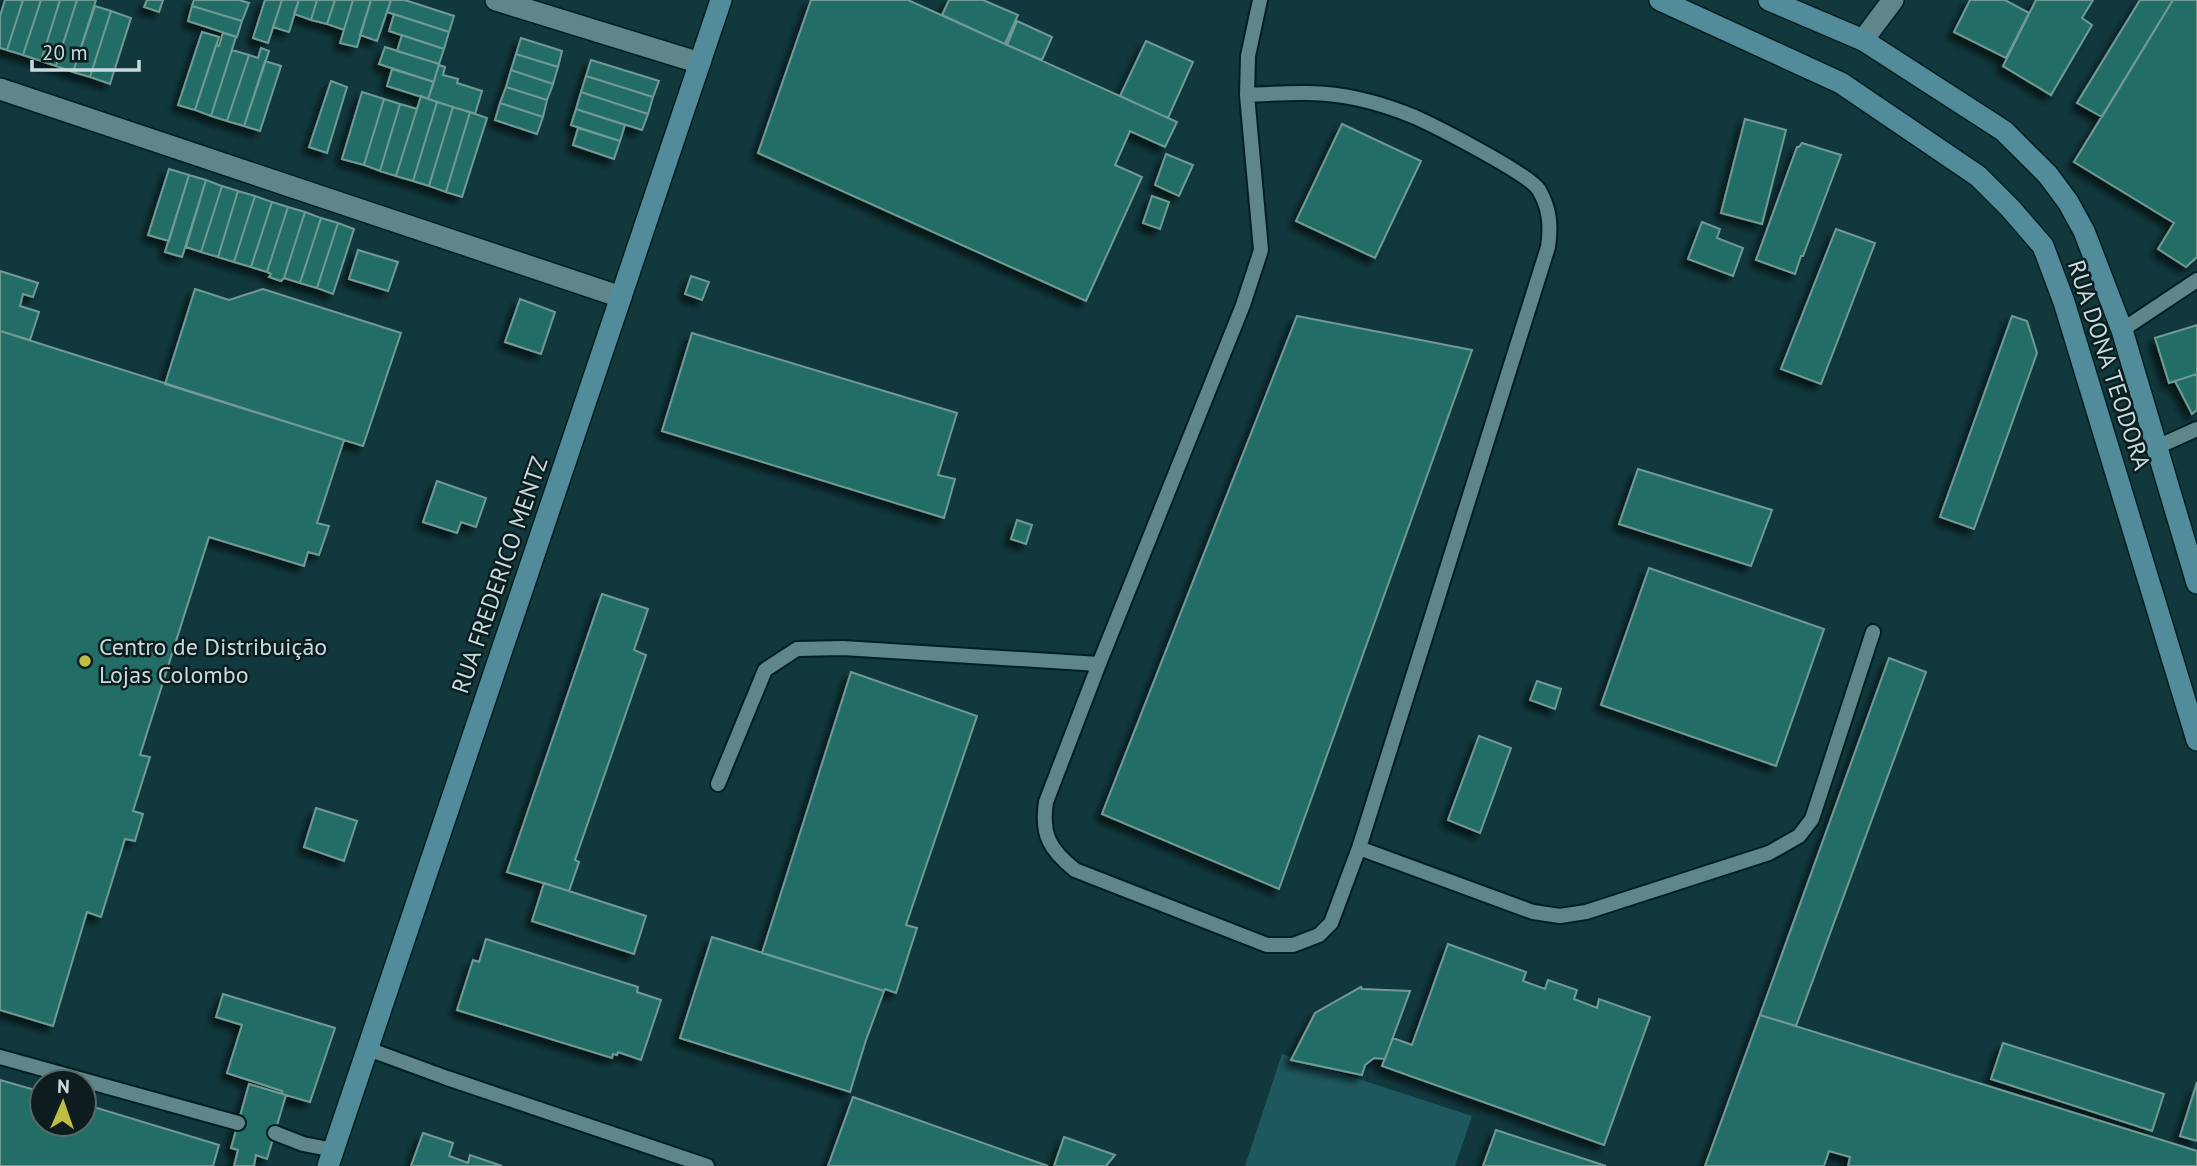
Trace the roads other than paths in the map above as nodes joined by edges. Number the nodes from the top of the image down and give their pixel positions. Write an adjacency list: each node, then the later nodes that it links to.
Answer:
1 (496, 0): 8 (street)
2 (721, 0): 8 (main road, RUA FREDERICO MENTZ)
3 (1260, 0): 10 (lane)
4 (1660, 0): 19 (main road, RUA DONA TEODORA)
5 (1769, 0): 7 (main road, RUA DONA TEODORA)
6 (1893, 0): 7 (street)
7 (1863, 40): 13 (main road, RUA DONA TEODORA)
8 (700, 64): 12 (main road, RUA FREDERICO MENTZ)
9 (0, 89): 12 (street)
10 (1247, 95): 18 (lane); 21 (lane)
11 (2197, 280): 13 (lane)
12 (621, 297): 22 (main road, RUA FREDERICO MENTZ)
13 (2122, 330): 15 (main road, RUA DONA TEODORA)
14 (2197, 429): 15 (lane)
15 (2157, 447): 16 (main road, RUA DONA TEODORA)
16 (2197, 583)
17 (1873, 632): 21 (lane)
18 (1099, 664): 20 (lane); 21 (lane)
19 (2197, 740)
20 (718, 784)
21 (1359, 848)
22 (368, 1049): 26 (main road, RUA FREDERICO MENTZ); 27 (lane)
23 (0, 1057): 24 (lane)
24 (238, 1123)
25 (275, 1133): 26 (lane)
26 (331, 1158)
27 (707, 1166)

